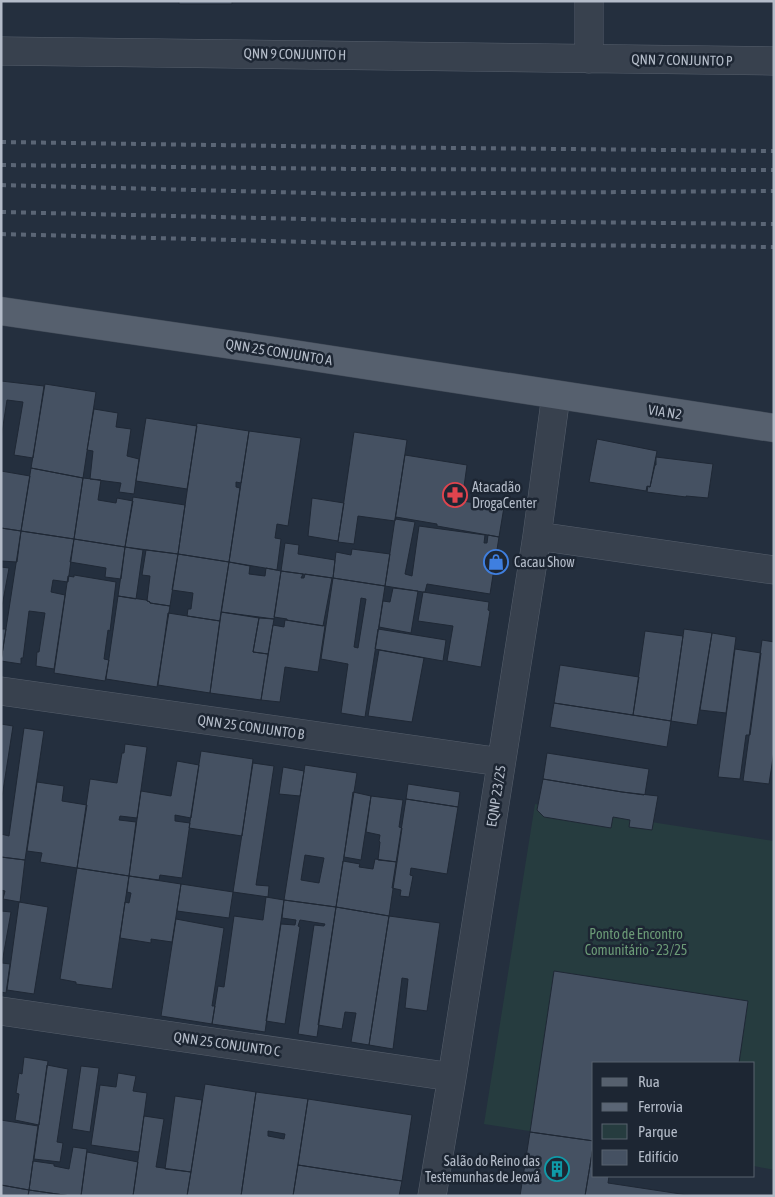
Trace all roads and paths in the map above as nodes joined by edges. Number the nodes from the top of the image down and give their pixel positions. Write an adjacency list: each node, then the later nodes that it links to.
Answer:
1 (589, 1): 3 (street)
2 (1, 51): 3 (street, QNN 9 CONJUNTO H)
3 (589, 59): 4 (street, QNN 7 CONJUNTO P)
4 (774, 60)
5 (1, 311): 6 (main road, QNN 25 CONJUNTO A)
6 (556, 395): 7 (main road, VIA N2); 8 (street, EQNP 23/25)
7 (774, 428)
8 (537, 536): 9 (street); 11 (street, EQNP 23/25)
9 (774, 570)
10 (1, 691): 11 (street, QNN 25 CONJUNTO B)
11 (501, 762): 13 (street, EQNP 23/25)
12 (1, 1011): 13 (street, QNN 25 CONJUNTO C)
13 (452, 1077): 14 (street, EQNP 23/25)
14 (432, 1196)

